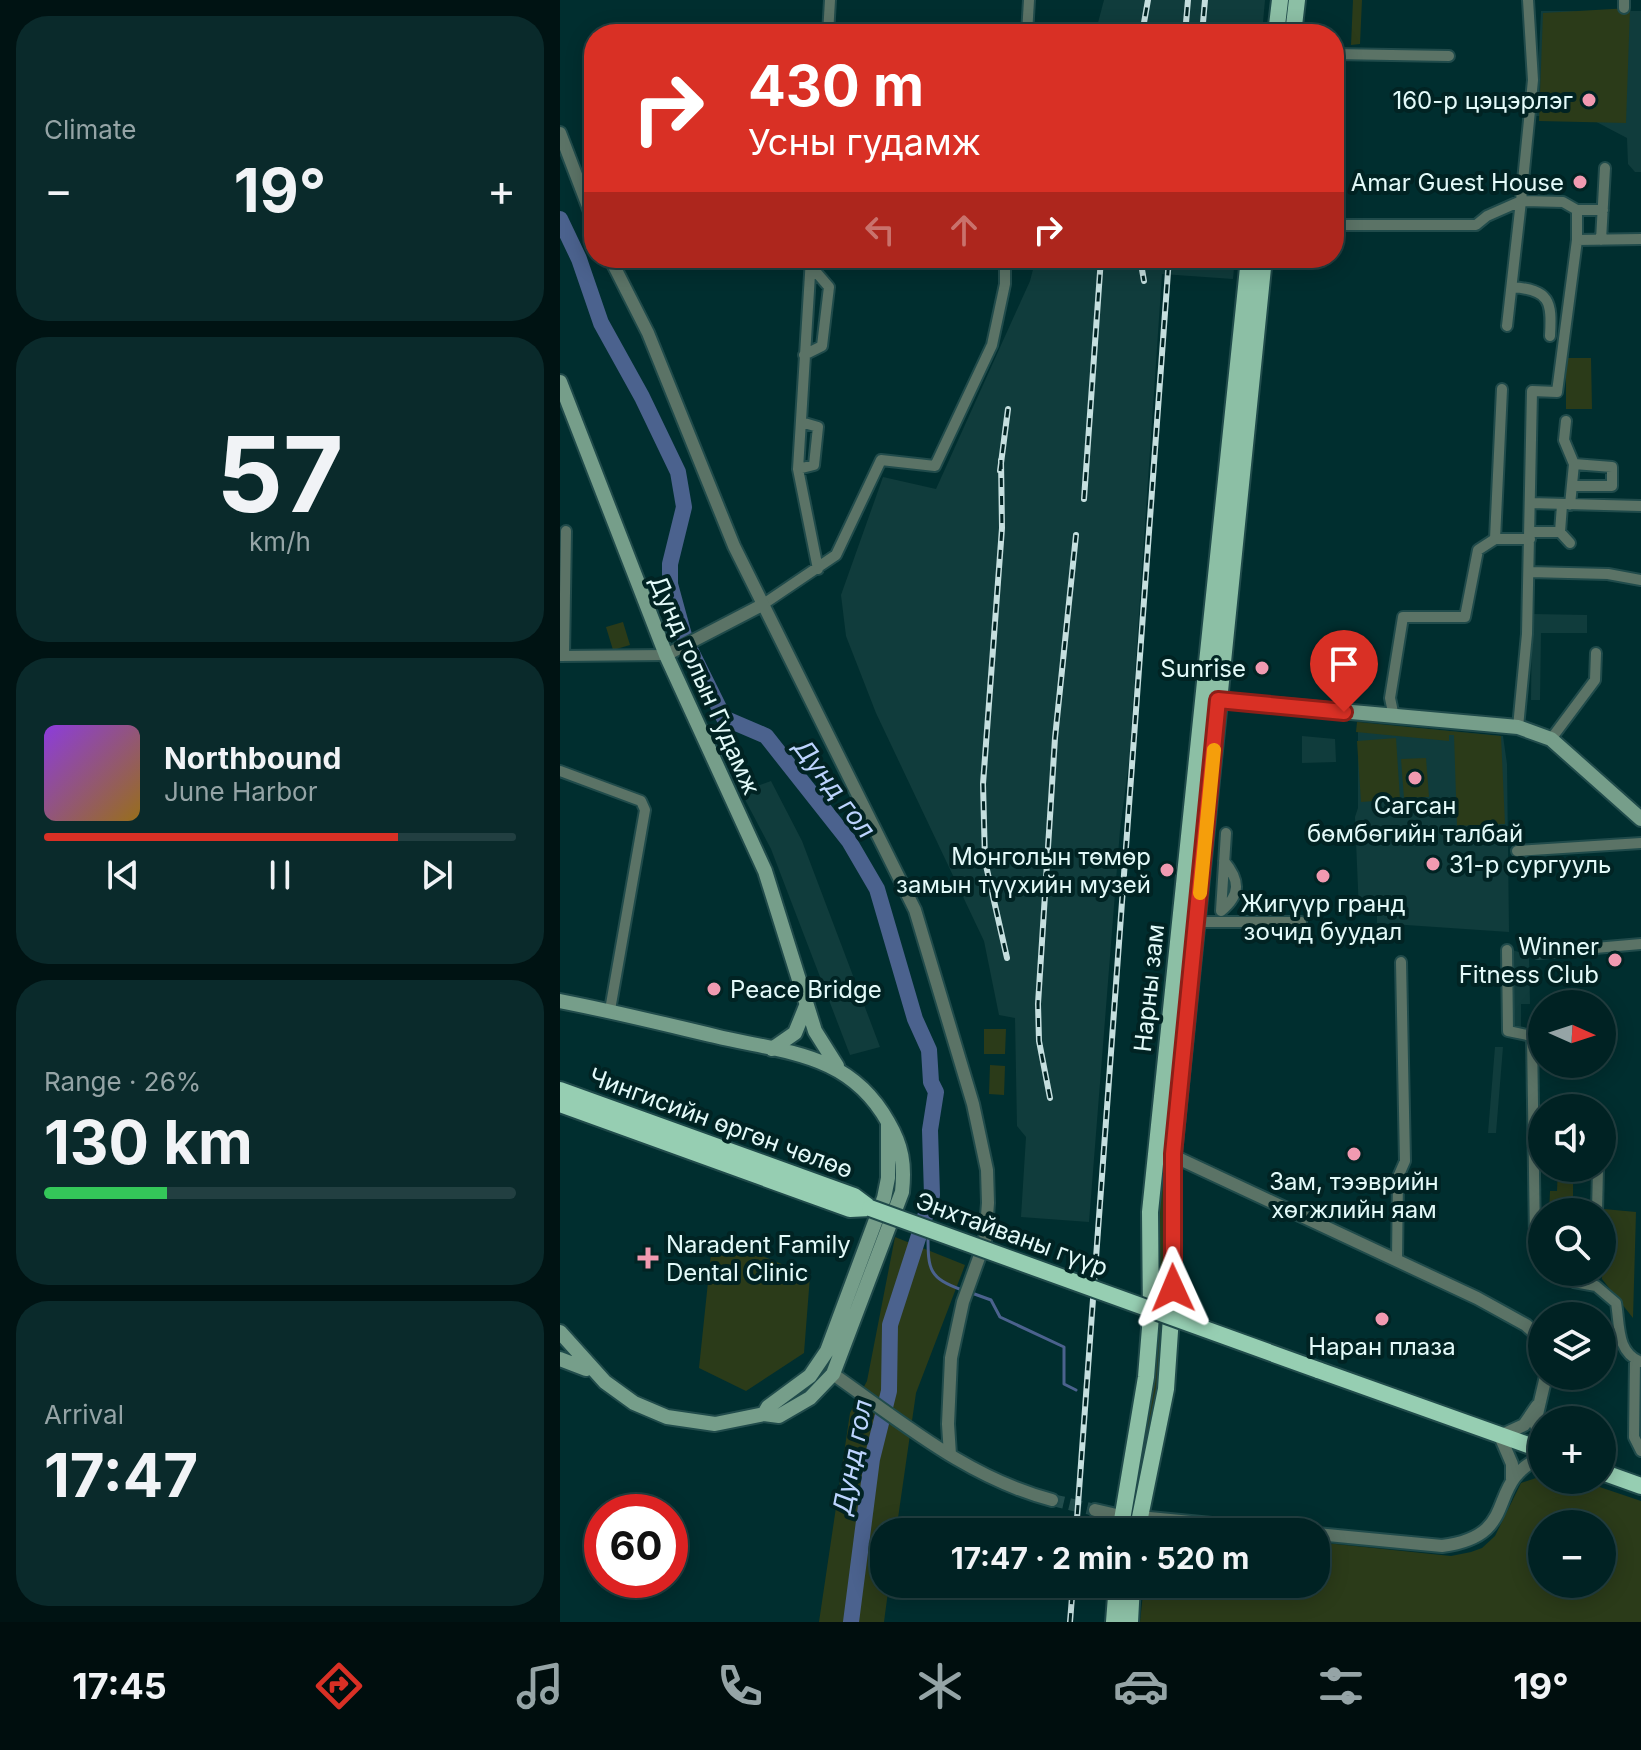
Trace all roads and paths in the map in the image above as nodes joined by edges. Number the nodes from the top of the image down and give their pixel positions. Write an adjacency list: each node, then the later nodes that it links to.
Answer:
1 (830, 0): 6 (street)
2 (1029, 0): 7 (street)
3 (1280, 0): 8 (main road)
4 (1297, 0): 9 (main road)
5 (1528, 0): 15 (street)
6 (829, 24)
7 (1028, 24)
8 (1277, 24)
9 (1294, 24)
10 (1344, 54): 11 (street)
11 (1449, 56)
12 (560, 133): 14 (street)
13 (1605, 168): 17 (street)
14 (584, 196)
15 (1521, 201): 16 (street); 18 (street); 28 (street)
16 (1577, 210): 17 (street); 20 (street)
17 (1603, 210): 21 (street)
18 (1344, 225)
19 (1641, 239): 21 (street)
20 (1577, 240): 21 (street); 41 (street)
21 (1601, 240)
22 (615, 268): 52 (street)
23 (810, 268): 33 (street)
24 (815, 268): 33 (street)
25 (1005, 268): 49 (street)
26 (1248, 268): 29 (main road, Нарны зам)
27 (1263, 268): 32 (main road, Нарны зам)
28 (1512, 287): 30 (street); 31 (street)
29 (1242, 318): 32 (main road); 56 (main road, Нарны зам)
30 (1507, 326)
31 (1550, 336)
32 (1254, 351): 56 (main road, Нарны зам)
33 (804, 355): 37 (street)
34 (560, 382): 54 (main road, Дунд голын Гудамж)
35 (1502, 389): 47 (street)
36 (1566, 421): 38 (street)
37 (801, 422): 39 (street); 39 (street)
38 (1574, 464): 40 (street); 40 (street)
39 (798, 469): 49 (street)
40 (1572, 486): 42 (street)
41 (1530, 503): 42 (street); 46 (street)
42 (1566, 505): 43 (street); 45 (street)
43 (1641, 506)
44 (566, 531): 55 (street)
45 (1560, 532): 46 (street); 48 (street)
46 (1530, 535): 47 (street); 50 (street)
47 (1495, 539): 57 (street)
48 (1570, 543)
49 (818, 569): 52 (street)
50 (1529, 572): 51 (street); 58 (street)
51 (1641, 580)
52 (762, 605): 54 (street); 100 (street)
53 (1596, 653): 59 (street)
54 (666, 655): 55 (street); 73 (main road, Дунд голын Гудамж)
55 (562, 656)
56 (1211, 700): 57 (main road); 66 (main road, Нарны зам); 82 (main road, Нарны зам)
57 (1394, 717): 58 (main road)
58 (1518, 727): 59 (main road)
59 (1551, 739): 61 (main road)
60 (560, 771): 74 (street)
61 (1641, 819)
62 (1226, 833): 65 (street)
63 (1641, 843): 64 (street)
64 (1517, 851)
65 (1224, 861): 65 (street)
66 (1197, 922): 67 (street); 82 (main road, Нарны зам)
67 (1301, 922)
68 (1641, 944): 70 (street)
69 (1507, 950): 75 (street)
70 (1538, 953)
71 (1401, 962): 85 (street)
72 (560, 1001): 74 (main road)
73 (806, 1006): 76 (main road); 77 (main road, Дунд голын Гудамж)
74 (610, 1010): 76 (main road)
75 (1528, 1034)
76 (772, 1049): 77 (main road)
77 (840, 1069): 81 (main road)
78 (1537, 1078): 83 (street)
79 (560, 1090): 84 (highway, Чингисийн өргөн чөлөө)
80 (560, 1104): 84 (highway, Чингисийн өргөн чөлөө)
81 (888, 1122): 92 (main road); 95 (main road)
82 (1164, 1152): 85 (street); 108 (main road, Нарны зам); 109 (main road, Нарны зам)
83 (1535, 1198)
84 (870, 1208): 97 (highway, Энхтайваны гүүр, bridge)
85 (1397, 1260): 87 (street)
86 (1596, 1286): 90 (street)
87 (1528, 1328)
88 (560, 1332): 91 (main road)
89 (560, 1359): 91 (main road)
90 (1638, 1361): 99 (street)
91 (593, 1372): 95 (main road)
92 (833, 1374): 95 (main road); 100 (street)
93 (1542, 1390): 94 (street)
94 (1537, 1406)
95 (764, 1414)
96 (1528, 1419): 97 (street)
97 (1500, 1436): 98 (highway); 103 (street)
98 (1528, 1445)
99 (1641, 1451)
100 (950, 1455): 105 (street)
101 (1528, 1464): 103 (street)
102 (1616, 1477): 104 (highway)
103 (1512, 1479): 110 (street)
104 (1641, 1486)
105 (1052, 1500)
106 (1095, 1510): 107 (street)
107 (1110, 1518)
108 (1122, 1518)
109 (1140, 1518)
110 (1330, 1538)
111 (1116, 1598): 113 (main road)
112 (1131, 1598): 114 (main road)
113 (1114, 1622)
114 (1130, 1622)

